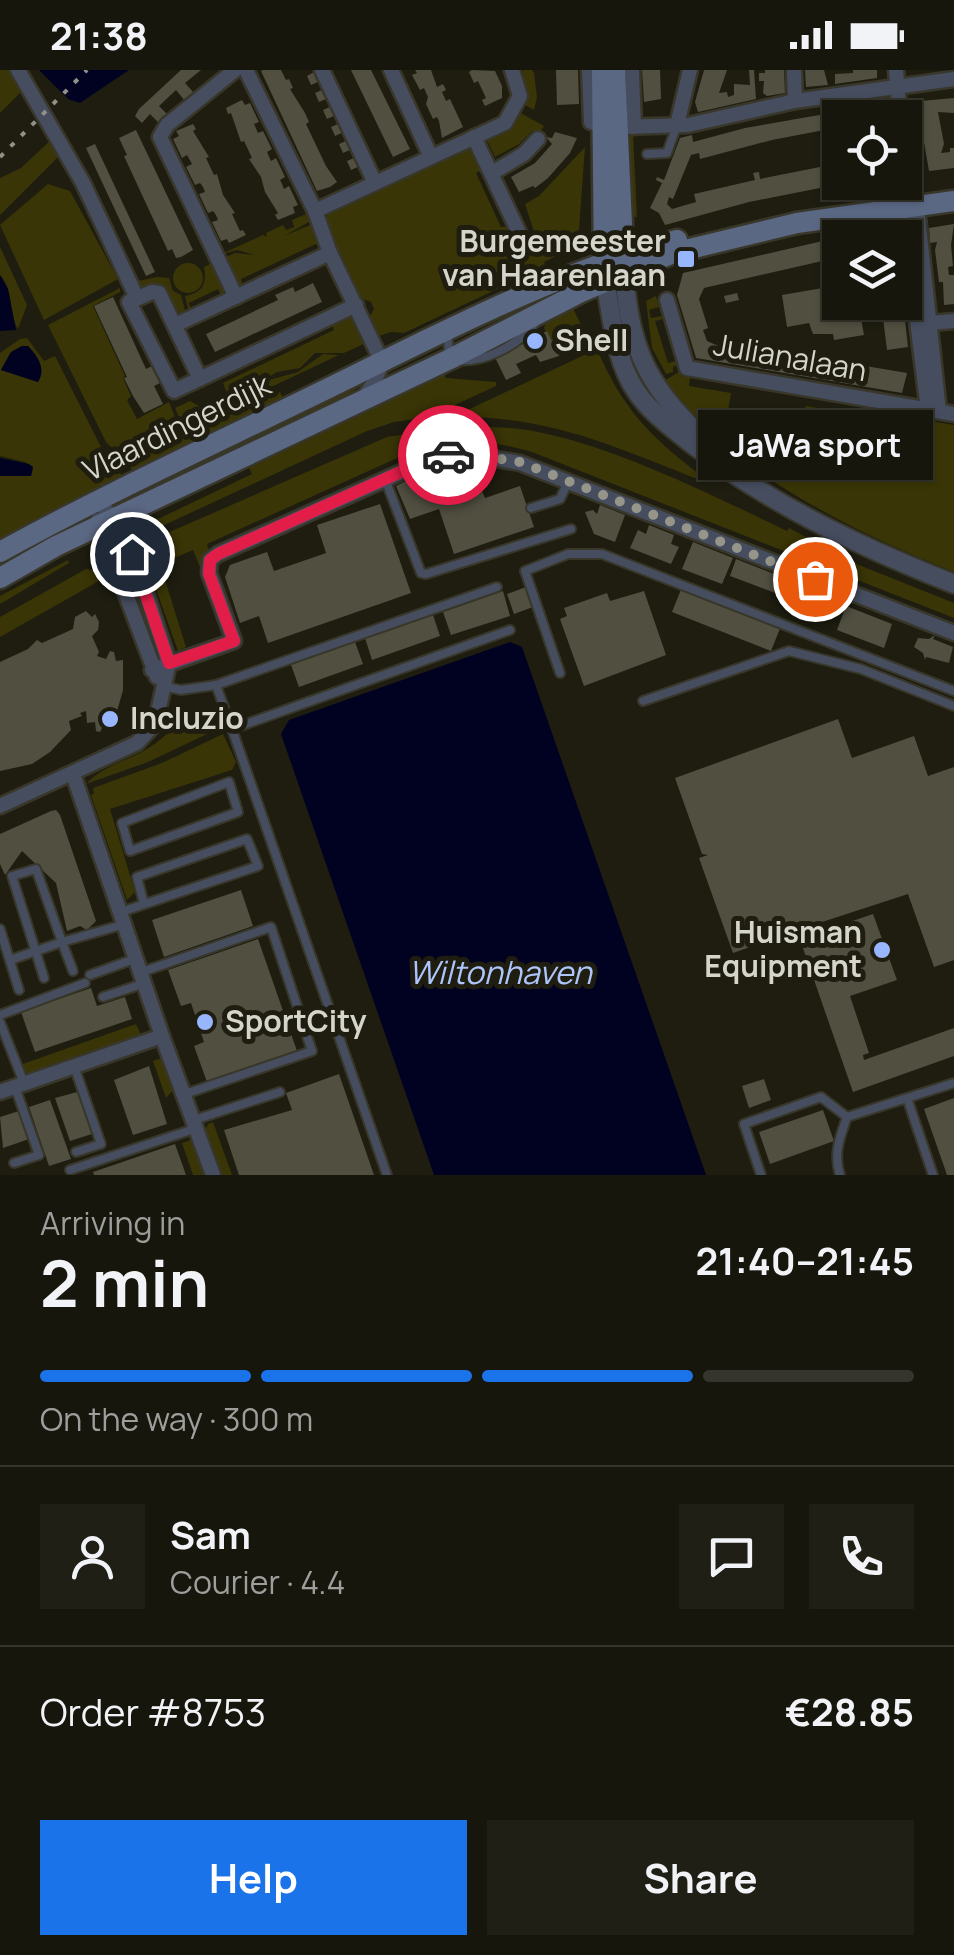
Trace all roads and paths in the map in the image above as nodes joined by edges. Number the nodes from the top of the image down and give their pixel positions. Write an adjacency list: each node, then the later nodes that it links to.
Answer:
1 (18, 70): 32 (street)
2 (235, 70): 31 (street)
3 (246, 70): 27 (street)
4 (322, 70): 23 (street)
5 (391, 70): 21 (street)
6 (512, 70): 18 (street)
7 (589, 70): 17 (street)
8 (602, 70): 17 (main road)
9 (616, 70): 17 (main road)
10 (632, 70): 17 (street)
11 (690, 70): 16 (street)
12 (794, 70): 15 (street)
13 (896, 77): 14 (street); 15 (street)
14 (954, 79)
15 (796, 101): 16 (street)
16 (677, 125): 17 (street); 20 (lane)
17 (619, 127): 30 (main road)
18 (474, 137): 21 (street); 22 (street)
19 (538, 139): 22 (street)
20 (646, 154)
21 (431, 156): 23 (street)
22 (492, 173): 28 (street)
23 (375, 183): 27 (street)
24 (954, 189): 26 (main road)
25 (954, 201): 26 (main road)
26 (909, 202): 30 (main road); 36 (street)
27 (315, 211): 29 (street)
28 (520, 236)
29 (330, 253): 31 (street); 34 (street)
30 (614, 269): 38 (main road, Vlaardingerdijk); 39 (main road, Vlaardingerdijk); 52 (street)
31 (236, 297): 37 (street)
32 (137, 298): 37 (street, Vlaardingerdijk); 41 (street, Vlaardingerdijk)
33 (667, 300): 43 (street, Julianalaan)
34 (356, 305): 40 (street); 41 (street, Vlaardingerdijk)
35 (954, 320): 36 (street)
36 (923, 323): 43 (street)
37 (175, 325): 41 (street, Vlaardingerdijk)
38 (447, 332): 39 (lane); 40 (main road, Vlaardingerdijk)
39 (450, 359): 42 (main road, Vlaardingerdijk)
40 (382, 362): 42 (street); 46 (main road, Vlaardingerdijk)
41 (200, 378)
42 (361, 402): 48 (main road, Vlaardingerdijk)
43 (940, 412)
44 (386, 479): 45 (street); 49 (lane); 56 (street)
45 (568, 482): 47 (lane); 55 (street)
46 (96, 500): 48 (street); 50 (main road, Vlaardingerdijk)
47 (532, 508)
48 (106, 522): 51 (main road, Vlaardingerdijk); 56 (street); 57 (street)
49 (572, 529)
50 (0, 552)
51 (0, 578)
52 (954, 584)
53 (497, 587): 59 (lane)
54 (510, 630): 64 (lane)
55 (954, 633)
56 (169, 663): 57 (street); 60 (street)
57 (152, 670): 60 (street)
58 (560, 672): 61 (lane)
59 (216, 685): 60 (lane); 64 (lane)
60 (162, 686): 65 (street)
61 (954, 691)
62 (643, 702): 63 (lane)
63 (954, 706)
64 (232, 729): 93 (lane)
65 (73, 774): 67 (street); 69 (street)
66 (229, 782): 66 (lane)
67 (0, 806)
68 (144, 904): 68 (lane); 69 (lane)
69 (123, 918): 71 (lane); 75 (street)
70 (0, 930): 73 (lane)
71 (62, 942): 72 (lane); 72 (lane); 74 (lane)
72 (36, 951): 73 (lane); 76 (lane)
73 (10, 960): 77 (lane)
74 (72, 970)
75 (141, 971): 78 (lane); 79 (lane); 80 (street); 85 (lane)
76 (44, 978)
77 (19, 990)
78 (104, 997)
79 (0, 1019): 83 (lane)
80 (162, 1036): 81 (street); 85 (street)
81 (74, 1066): 83 (street); 89 (lane)
82 (954, 1083): 86 (lane)
83 (13, 1088): 90 (lane)
84 (280, 1092): 88 (lane)
85 (185, 1094): 88 (street)
86 (907, 1098): 87 (lane); 96 (lane)
87 (847, 1117): 94 (lane); 95 (lane)
88 (195, 1124): 91 (lane); 92 (street)
89 (76, 1152)
90 (14, 1163)
91 (70, 1170)
92 (213, 1175)
93 (387, 1175)
94 (761, 1175)
95 (840, 1175)
96 (933, 1175)

